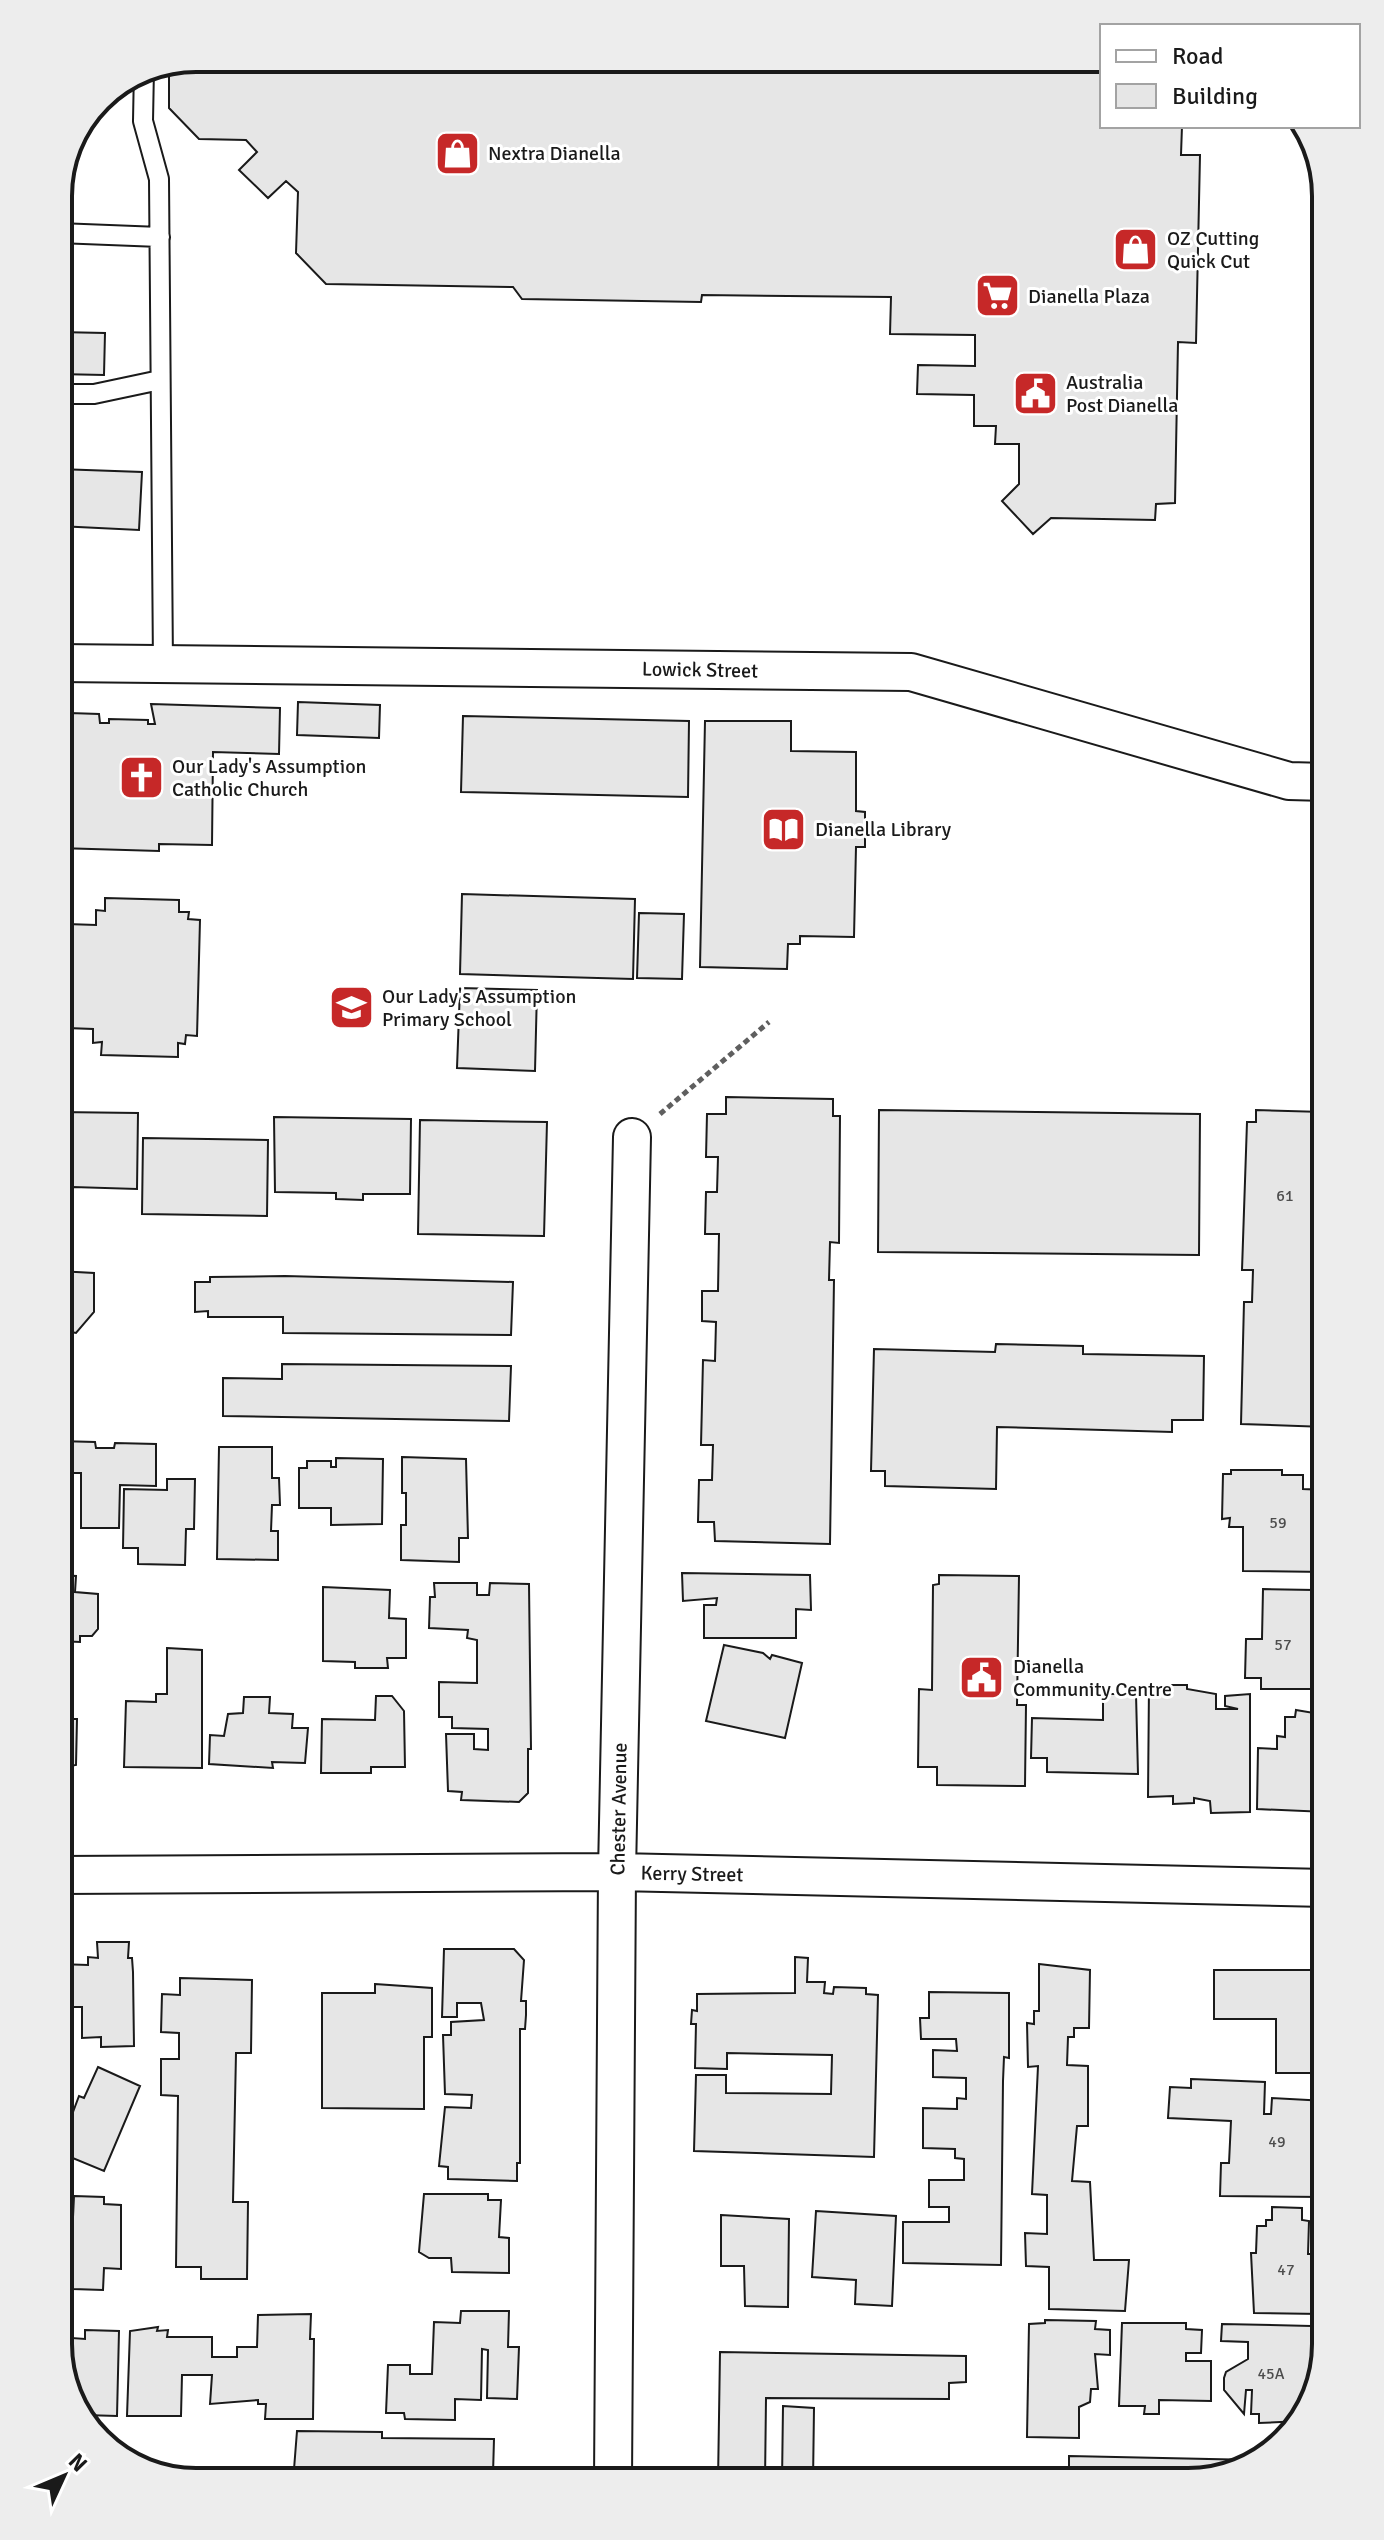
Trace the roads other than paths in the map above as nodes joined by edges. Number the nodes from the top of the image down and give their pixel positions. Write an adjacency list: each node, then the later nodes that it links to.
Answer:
1 (144, 85): 3 (lane)
2 (72, 234): 3 (lane)
3 (160, 237): 4 (lane)
4 (160, 380): 5 (lane); 7 (lane)
5 (72, 394)
6 (72, 663): 7 (street, Lowick Street)
7 (163, 665): 8 (street, Lowick Street)
8 (1312, 782)
9 (632, 1137): 10 (street, Chester Avenue)
10 (617, 1872): 11 (street, Kerry Street); 12 (street, Kerry Street); 13 (street, Chester Avenue)
11 (72, 1875)
12 (1312, 1888)
13 (613, 2468)

